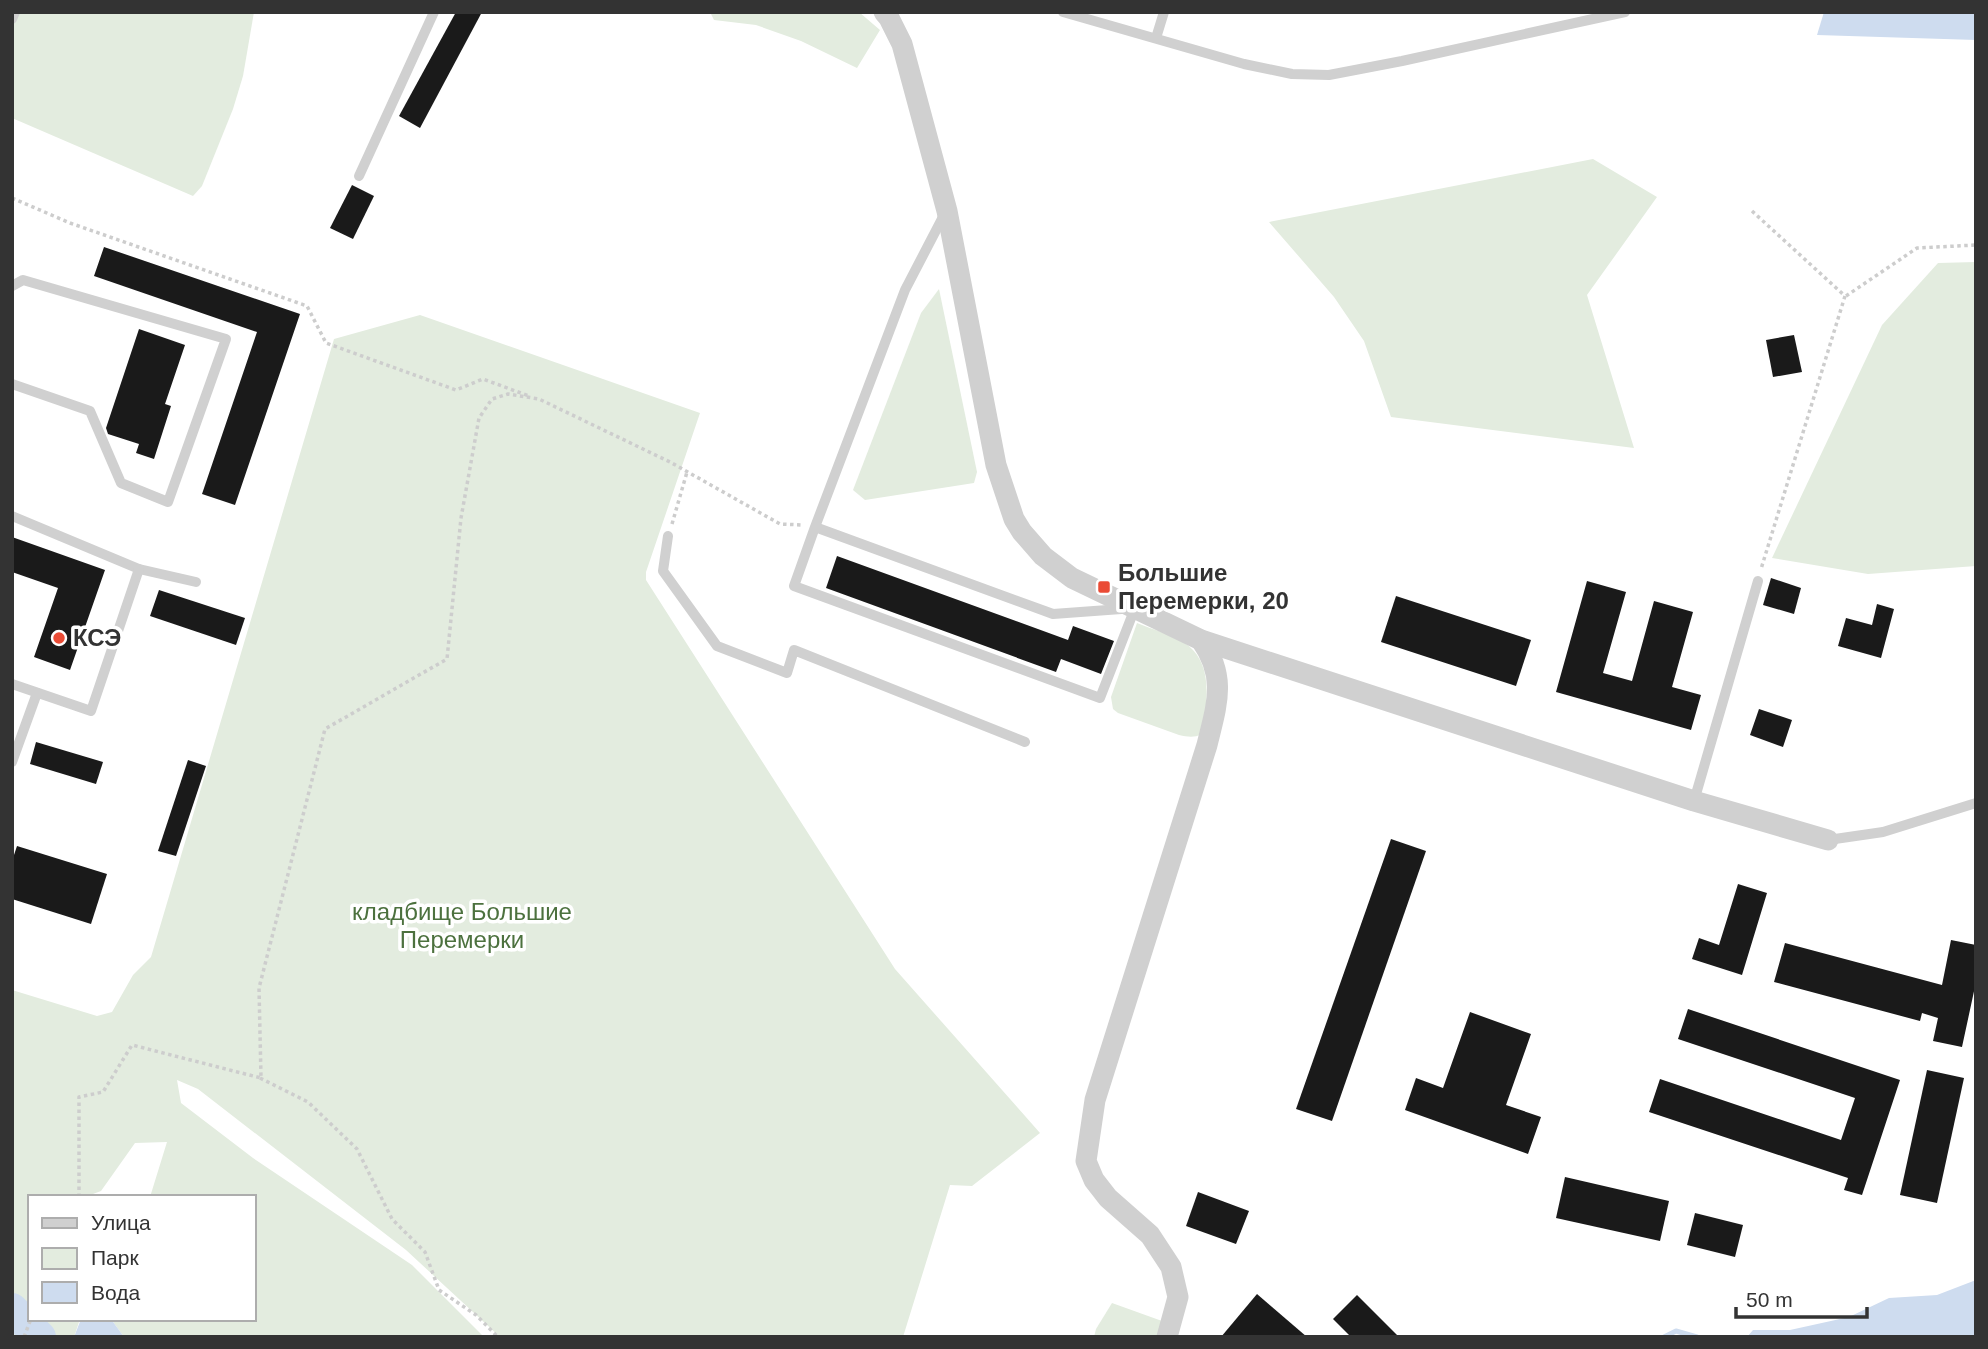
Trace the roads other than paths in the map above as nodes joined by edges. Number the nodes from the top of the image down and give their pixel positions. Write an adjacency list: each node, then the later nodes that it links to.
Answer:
1 (15, 12): 7 (lane)
2 (434, 12): 9 (lane)
3 (884, 12): 10 (street)
4 (1063, 12): 8 (lane)
5 (1164, 12): 8 (lane)
6 (1625, 12): 8 (lane)
7 (12, 19)
8 (1156, 38)
9 (359, 176)
10 (947, 211): 14 (lane); 19 (street)
11 (12, 286): 12 (lane)
12 (12, 384)
13 (12, 516): 16 (lane)
14 (815, 527): 19 (lane); 19 (lane)
15 (668, 536): 23 (lane)
16 (139, 569): 18 (lane); 22 (lane)
17 (1758, 581): 25 (lane)
18 (196, 582)
19 (1135, 608): 20 (street)
20 (1201, 640): 25 (street); 28 (street)
21 (12, 684): 22 (lane)
22 (37, 693): 24 (lane)
23 (1025, 742)
24 (12, 761)
25 (1694, 801): 27 (street)
26 (1976, 803): 27 (lane)
27 (1828, 840)
28 (1167, 1337)

